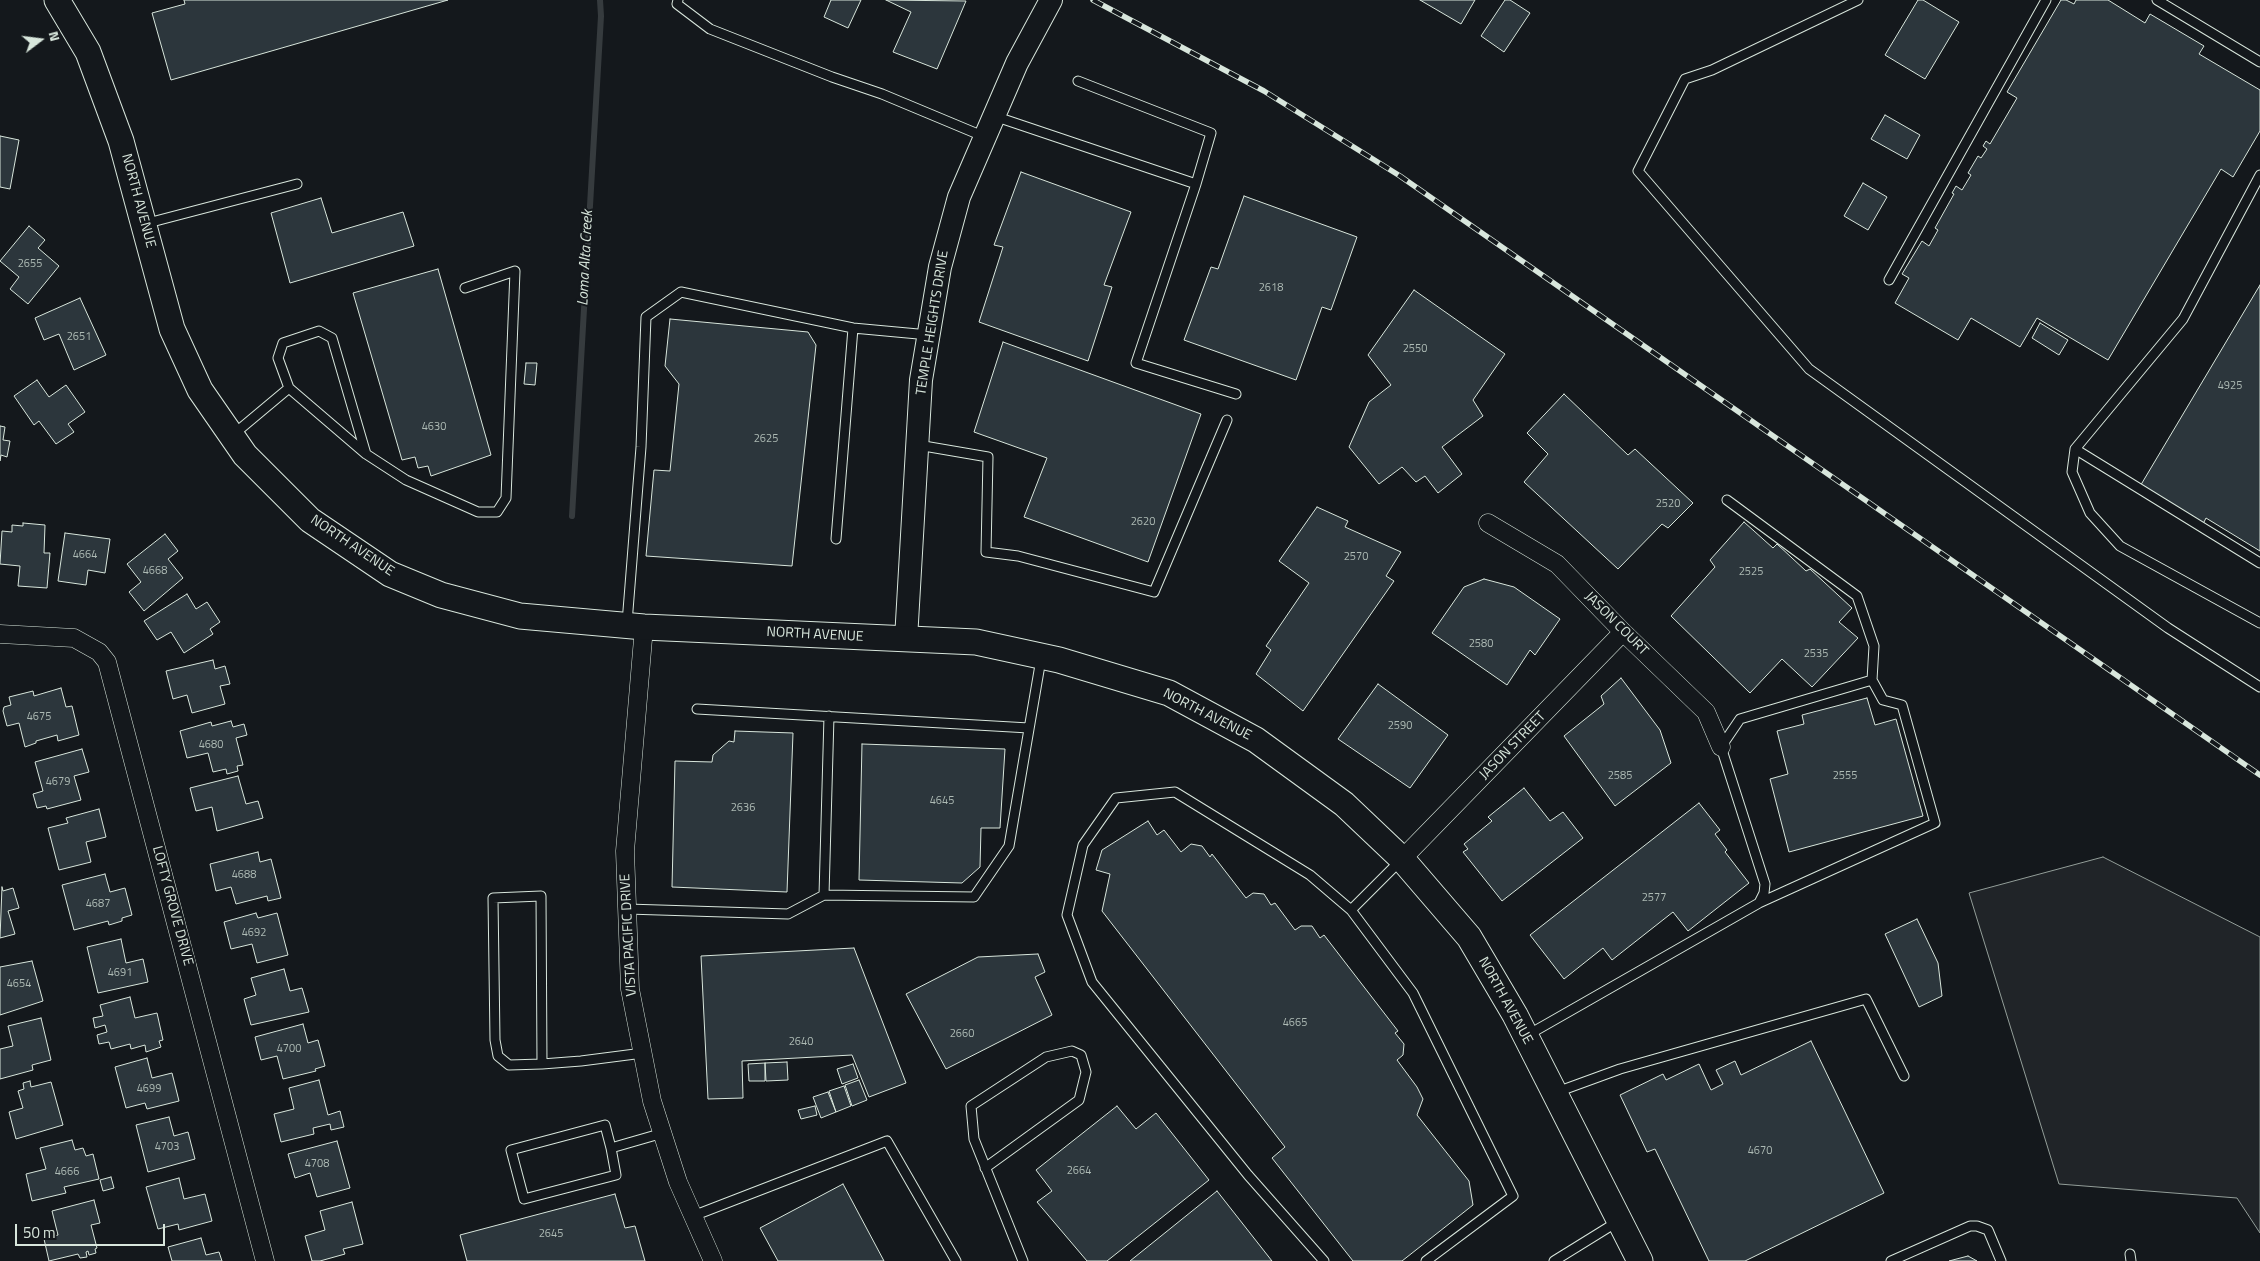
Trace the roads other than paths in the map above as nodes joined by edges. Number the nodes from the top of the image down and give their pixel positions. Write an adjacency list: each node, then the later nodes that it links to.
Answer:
1 (678, 0): 10 (lane)
2 (1051, 0): 9 (street, TEMPLE HEIGHTS DRIVE)
3 (1858, 0): 37 (lane)
4 (2046, 0): 15 (lane)
5 (2157, 0): 7 (lane)
6 (60, 1): 14 (main road, NORTH AVENUE)
7 (2260, 62)
8 (1078, 81): 13 (lane)
9 (994, 116): 10 (street, TEMPLE HEIGHTS DRIVE); 13 (lane)
10 (985, 137): 18 (street, TEMPLE HEIGHTS DRIVE)
11 (2260, 175): 24 (lane)
12 (297, 184): 14 (lane)
13 (1196, 184): 20 (lane)
14 (144, 224): 22 (main road, NORTH AVENUE)
15 (1889, 280)
16 (465, 288): 25 (lane)
17 (853, 328): 18 (lane); 28 (lane); 31 (lane)
18 (928, 335): 23 (street, TEMPLE HEIGHTS DRIVE)
19 (289, 388): 22 (lane); 25 (lane); 25 (lane)
20 (1236, 394)
21 (1227, 420): 23 (lane)
22 (232, 436): 31 (main road, NORTH AVENUE)
23 (918, 445): 34 (street, TEMPLE HEIGHTS DRIVE)
24 (2075, 449): 29 (lane); 30 (lane)
25 (366, 454)
26 (1727, 500): 36 (lane)
27 (1488, 523): 32 (street, JASON COURT)
28 (836, 539)
29 (2260, 563)
30 (2260, 624)
31 (635, 626): 34 (main road, NORTH AVENUE); 45 (street, VISTA PACIFIC DRIVE)
32 (1623, 632): 41 (street, JASON COURT); 42 (street, JASON STREET)
33 (0, 634): 57 (street, LOFTY GROVE DRIVE)
34 (906, 639): 35 (main road, NORTH AVENUE)
35 (1042, 656): 40 (lane); 42 (main road, NORTH AVENUE)
36 (1872, 680): 41 (lane); 44 (lane)
37 (2260, 687)
38 (697, 709): 39 (lane)
39 (829, 716): 40 (lane); 43 (lane)
40 (1029, 728): 43 (lane)
41 (1721, 747): 44 (lane)
42 (1402, 859): 46 (lane); 47 (main road, NORTH AVENUE)
43 (824, 895): 45 (lane)
44 (1759, 903): 47 (lane)
45 (627, 909): 48 (street, VISTA PACIFIC DRIVE)
46 (1351, 910): 61 (lane); 62 (lane)
47 (1526, 1036): 51 (main road, NORTH AVENUE)
48 (643, 1053): 49 (lane); 52 (street, VISTA PACIFIC DRIVE)
49 (542, 1064): 49 (lane)
50 (1904, 1076): 51 (lane)
51 (1555, 1093): 56 (main road, NORTH AVENUE)
52 (663, 1134): 53 (lane); 55 (street, VISTA PACIFIC DRIVE)
53 (611, 1148): 53 (lane)
54 (986, 1168): 54 (lane); 60 (lane)
55 (693, 1216): 58 (street, VISTA PACIFIC DRIVE); 59 (lane)
56 (1620, 1221): 63 (lane); 64 (main road, NORTH AVENUE)
57 (265, 1261)
58 (713, 1261)
59 (956, 1261)
60 (1023, 1261)
61 (1324, 1261)
62 (1426, 1261)
63 (1554, 1261)
64 (1640, 1261)
65 (1891, 1261): 66 (lane)
66 (2001, 1261)

